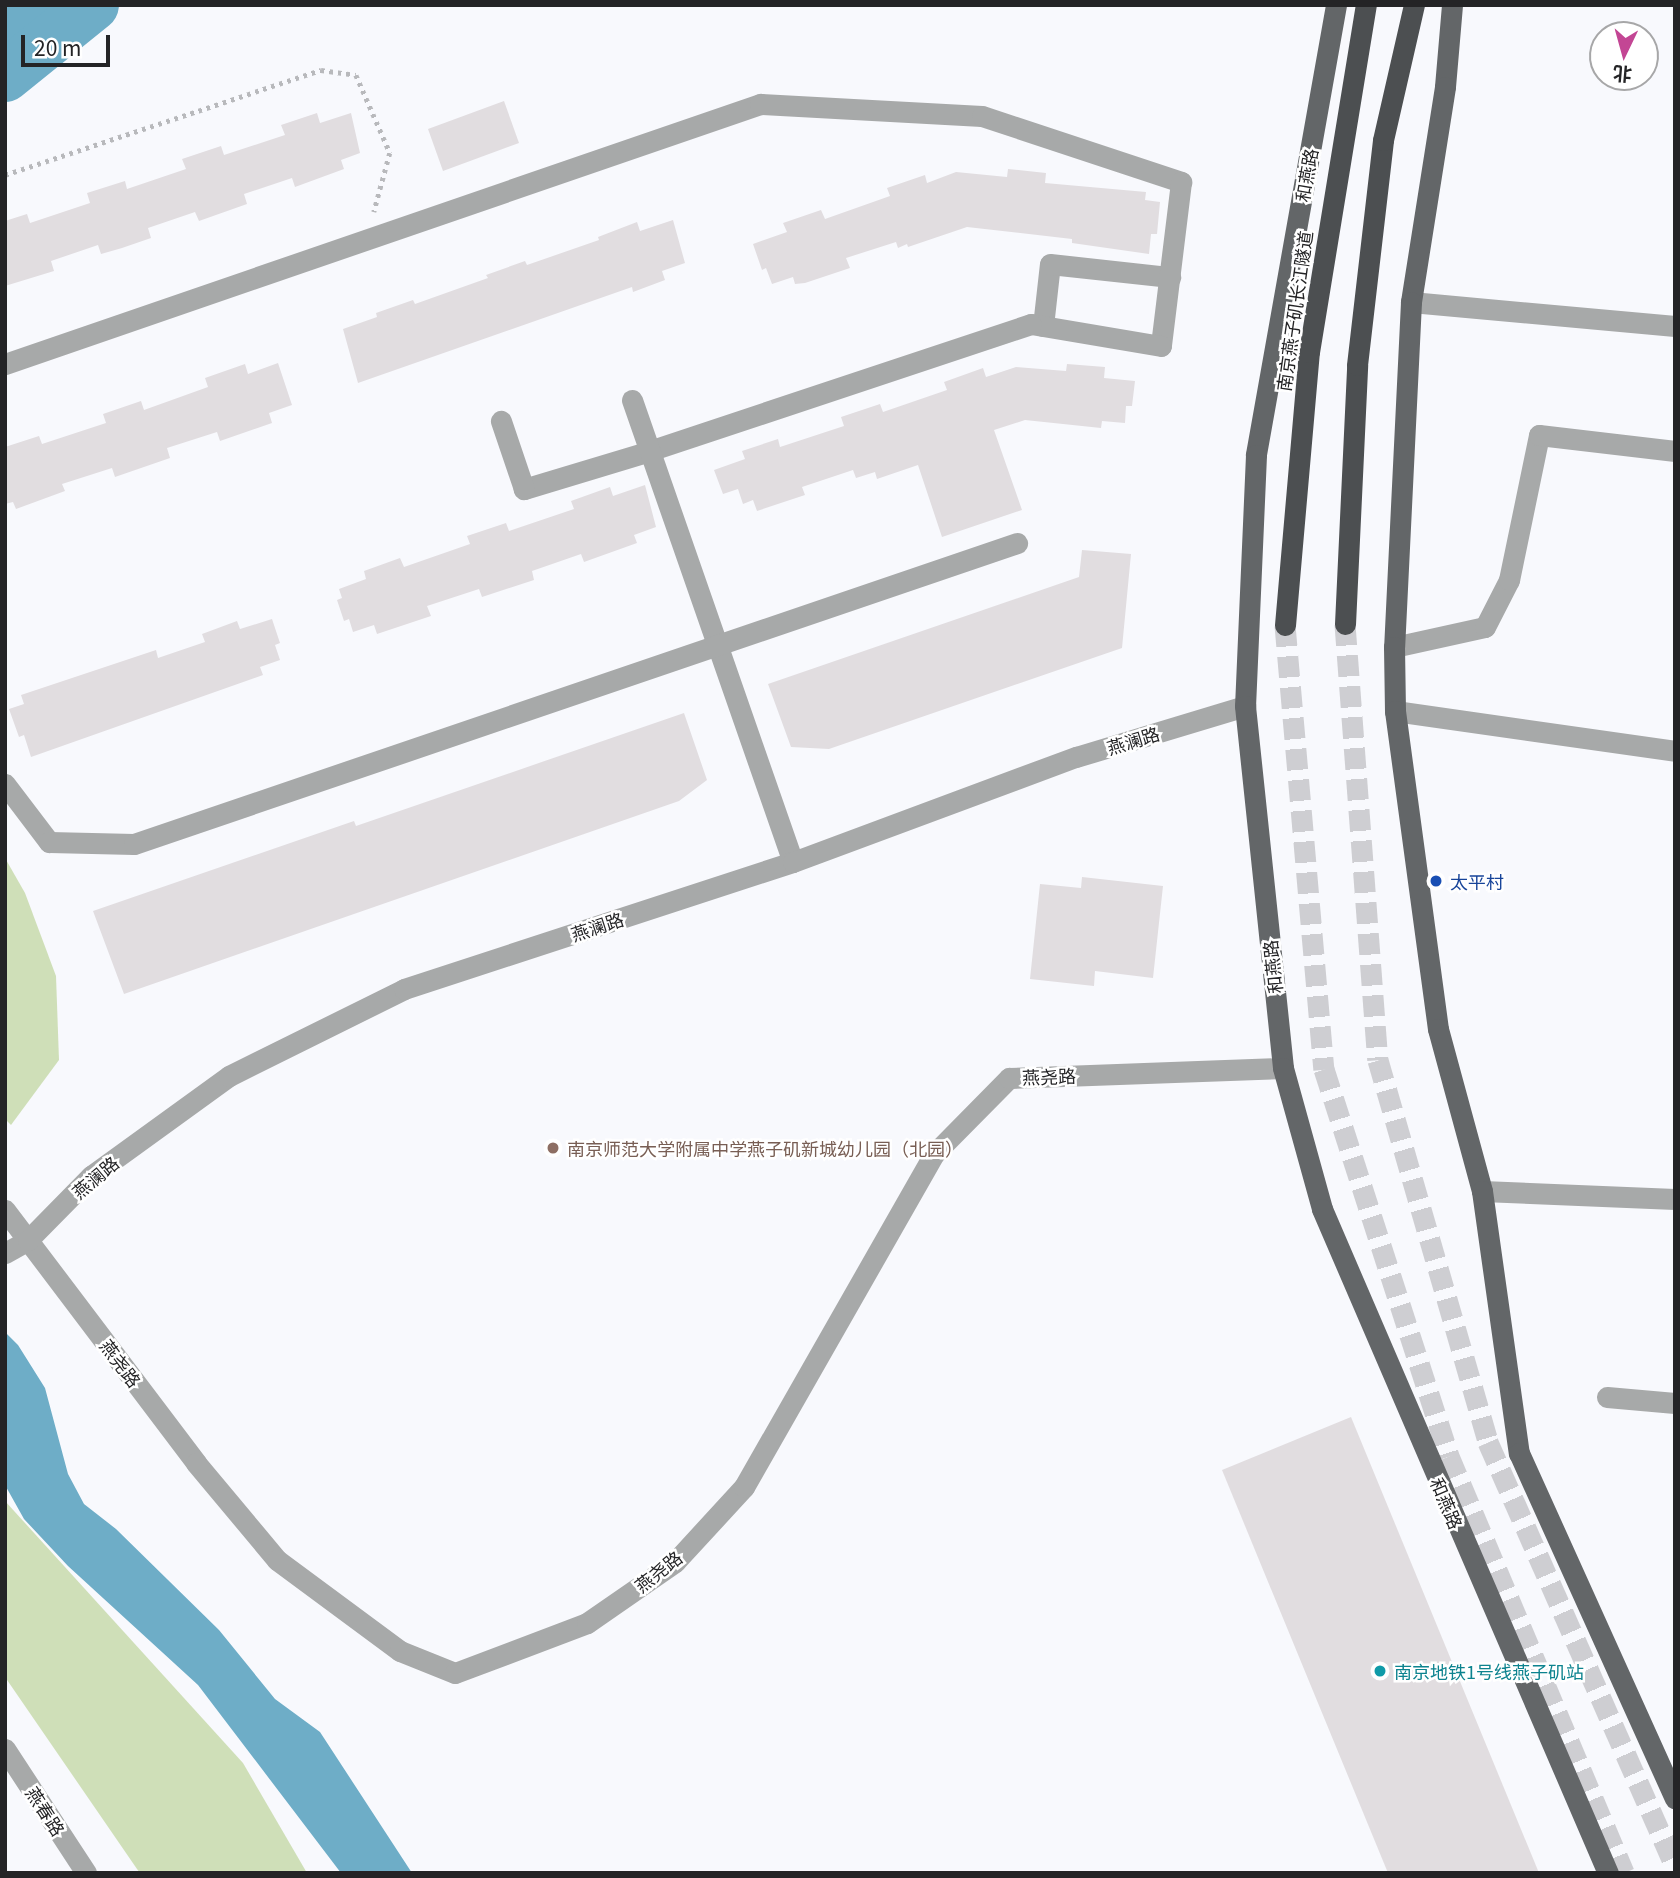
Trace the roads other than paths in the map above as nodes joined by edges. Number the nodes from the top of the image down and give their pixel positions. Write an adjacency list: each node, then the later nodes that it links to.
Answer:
1 (1336, 5): 19 (main road, 和燕路)
2 (1366, 5): 16 (highway, 南京燕子矶长江隧道)
3 (1414, 5): 15 (highway)
4 (1452, 5): 6 (main road)
5 (1170, 277): 7 (street); 7 (street); 9 (street)
6 (1411, 302): 8 (street); 18 (main road)
7 (1043, 326): 12 (street)
8 (1675, 326)
9 (5, 364)
10 (632, 400): 12 (street)
11 (501, 421): 12 (street)
12 (650, 451): 17 (street)
13 (1675, 451): 18 (street)
14 (1017, 543): 17 (street)
15 (1345, 624)
16 (1285, 625)
17 (718, 645): 22 (street); 23 (street)
18 (1394, 647): 20 (main road)
19 (1245, 706): 23 (street, 燕澜路); 24 (main road, 和燕路)
20 (1395, 711): 21 (street); 25 (main road)
21 (1675, 751)
22 (5, 785)
23 (793, 862): 28 (street, 燕澜路)
24 (1283, 1068): 28 (street, 燕尧路); 35 (main road, 和燕路)
25 (1482, 1191): 26 (street); 33 (main road)
26 (1675, 1199)
27 (5, 1210): 28 (street, 燕尧路)
28 (28, 1240): 29 (street, 燕澜路)
29 (5, 1253)
30 (1607, 1397): 31 (street)
31 (1675, 1403)
32 (5, 1749): 34 (street, 燕春路)
33 (1675, 1798)
34 (86, 1873)
35 (1608, 1873)

